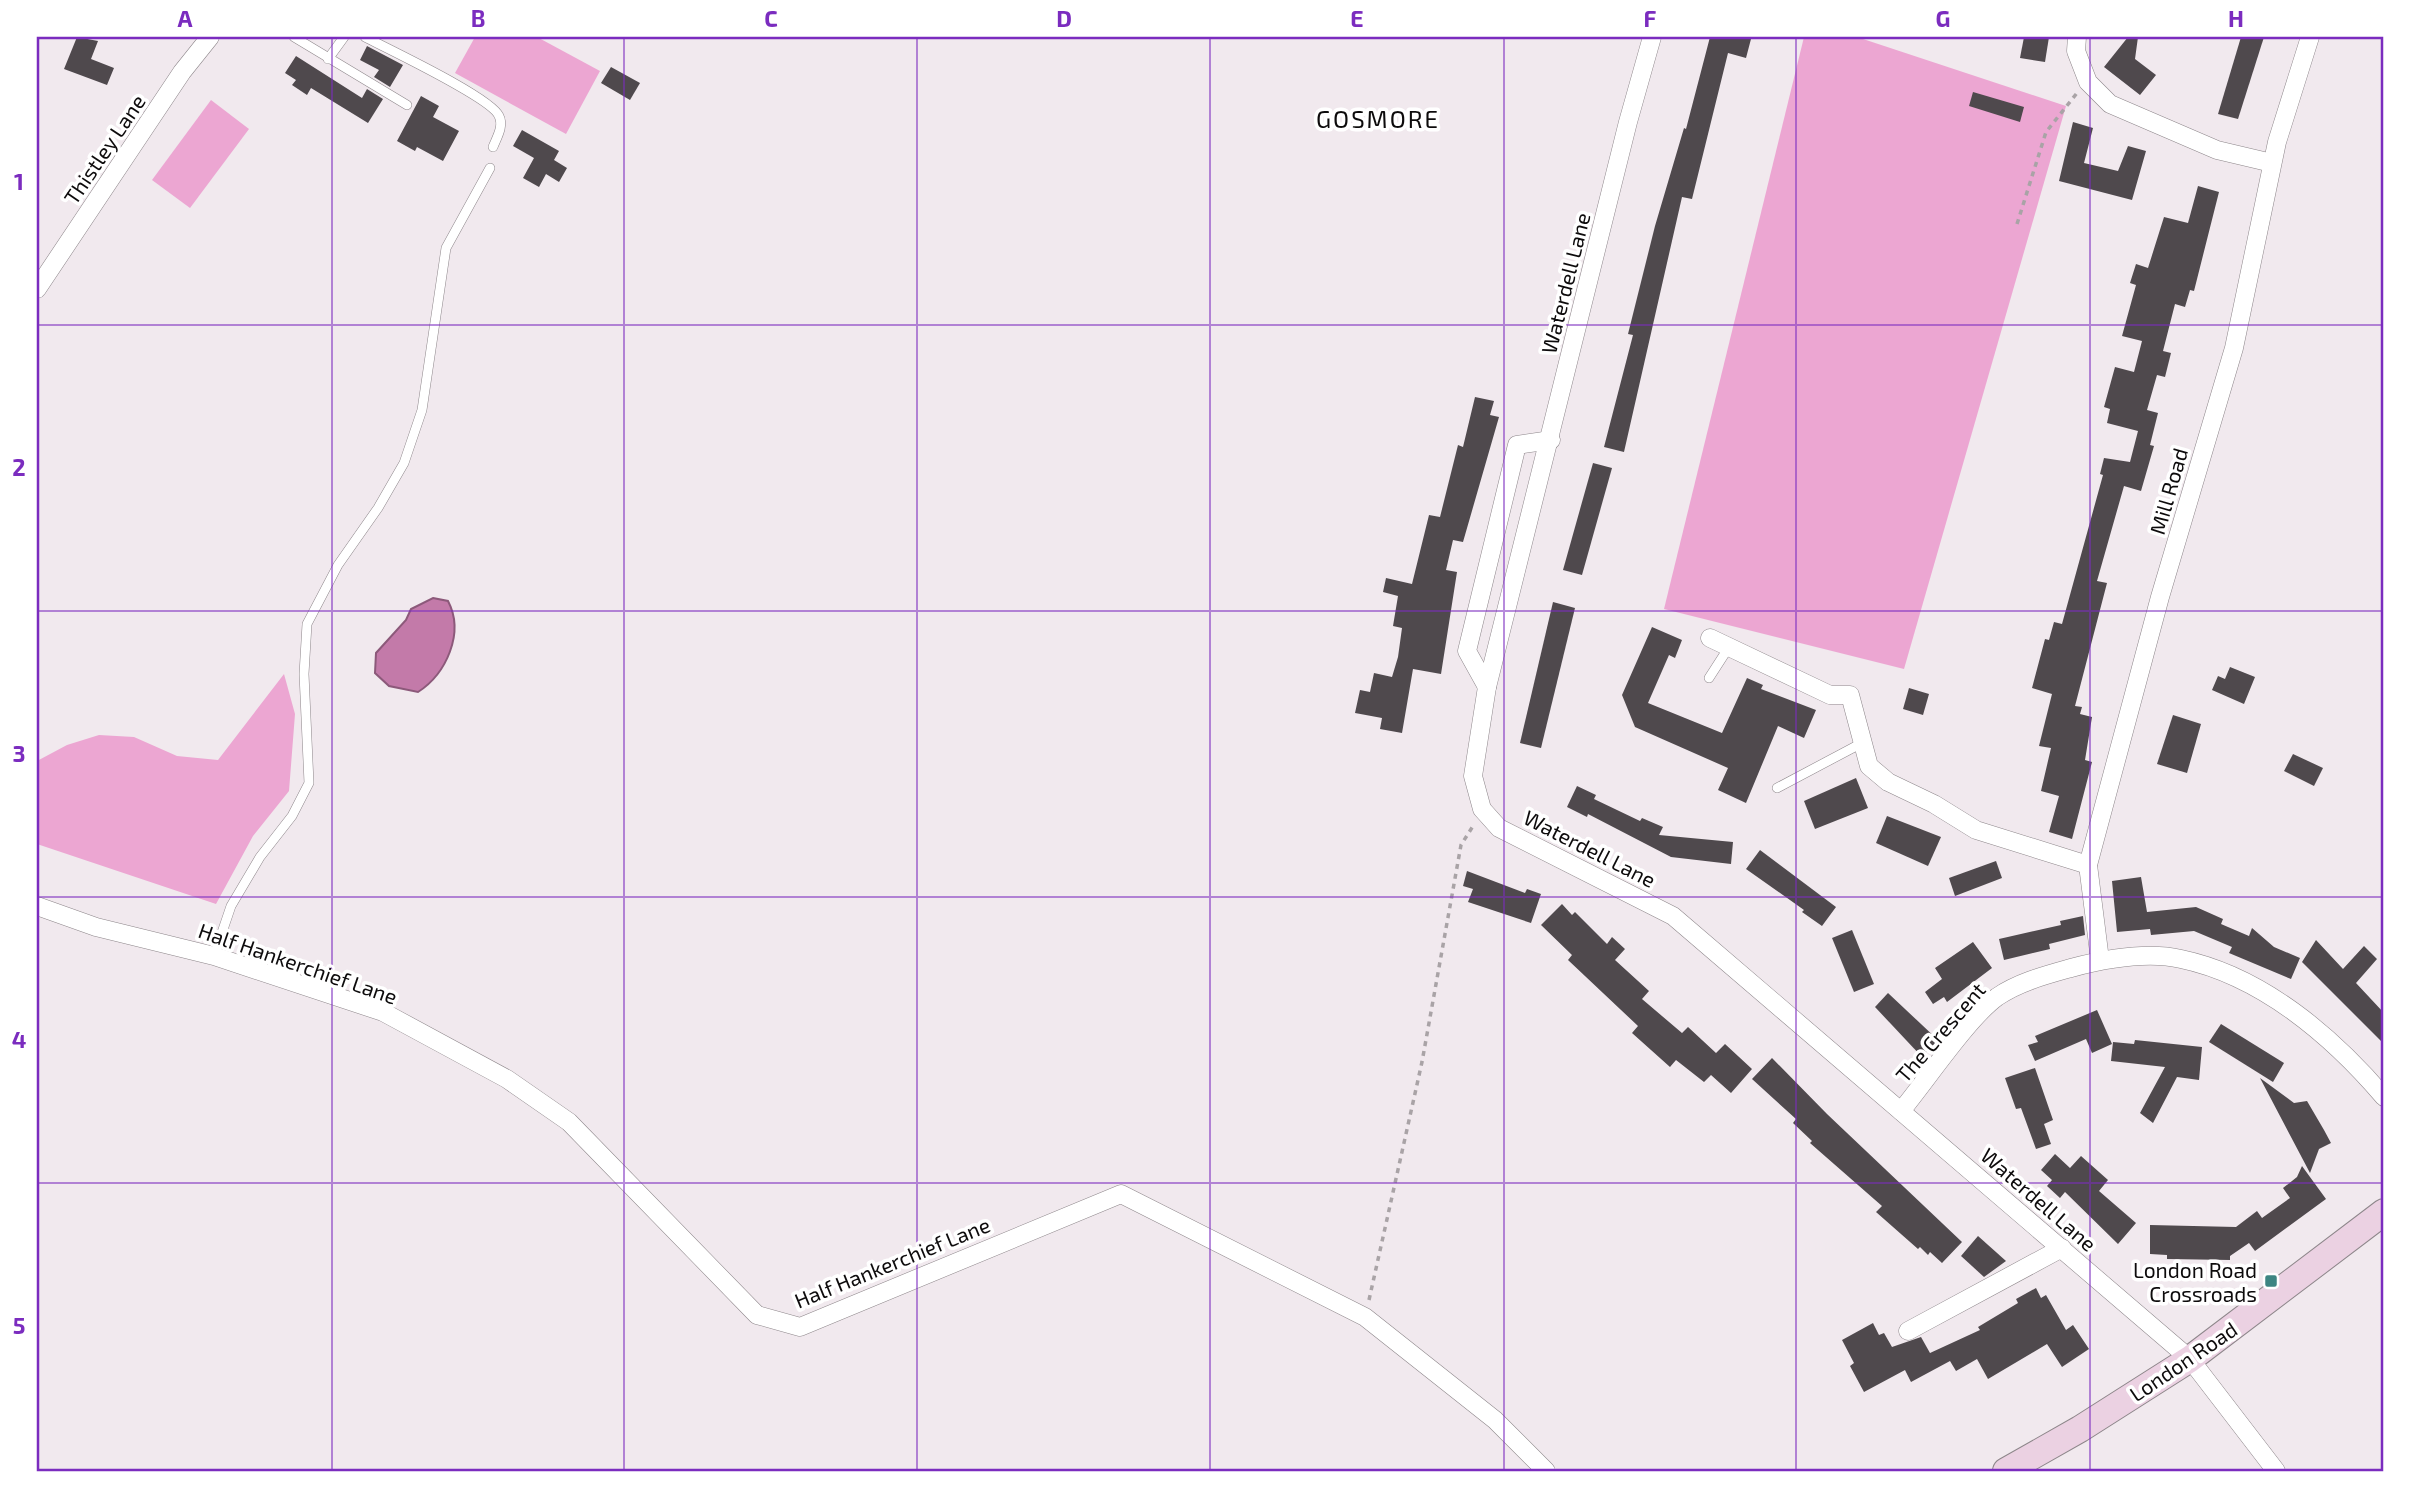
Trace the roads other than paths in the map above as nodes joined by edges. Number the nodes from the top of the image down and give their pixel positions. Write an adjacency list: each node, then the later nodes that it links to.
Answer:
1 (210, 37): 13 (street, Thistley Lane)
2 (294, 37): 8 (lane)
3 (344, 37): 8 (lane)
4 (365, 37): 10 (lane)
5 (1652, 37): 14 (street, Waterdell Lane)
6 (2077, 37): 11 (street)
7 (2309, 37): 11 (street, Mill Road)
8 (328, 59): 9 (lane)
9 (407, 105)
10 (494, 147)
11 (2273, 163): 21 (street, Mill Road)
12 (490, 168): 23 (lane)
13 (37, 289)
14 (1551, 440): 18 (street, Waterdell Lane); 18 (street)
15 (1710, 638): 16 (street)
16 (1729, 646): 17 (lane); 19 (street)
17 (1710, 678)
18 (1487, 687): 26 (street, Waterdell Lane)
19 (1862, 743): 20 (lane); 21 (street)
20 (1777, 788)
21 (2088, 865): 24 (street, Mill Road)
22 (37, 906): 23 (street, Half Hankerchief Lane)
23 (214, 957): 31 (street, Half Hankerchief Lane)
24 (2100, 960): 25 (street, The Crescent); 26 (street, The Crescent)
25 (2384, 1097)
26 (1901, 1111): 28 (street, Waterdell Lane)
27 (2384, 1212): 30 (main road, London Road)
28 (2062, 1248): 29 (street); 30 (street, Waterdell Lane)
29 (1908, 1331)
30 (2190, 1359): 32 (main road, London Road); 33 (street, Waterdell Lane)
31 (1546, 1471)
32 (2006, 1471)
33 (2276, 1471)

